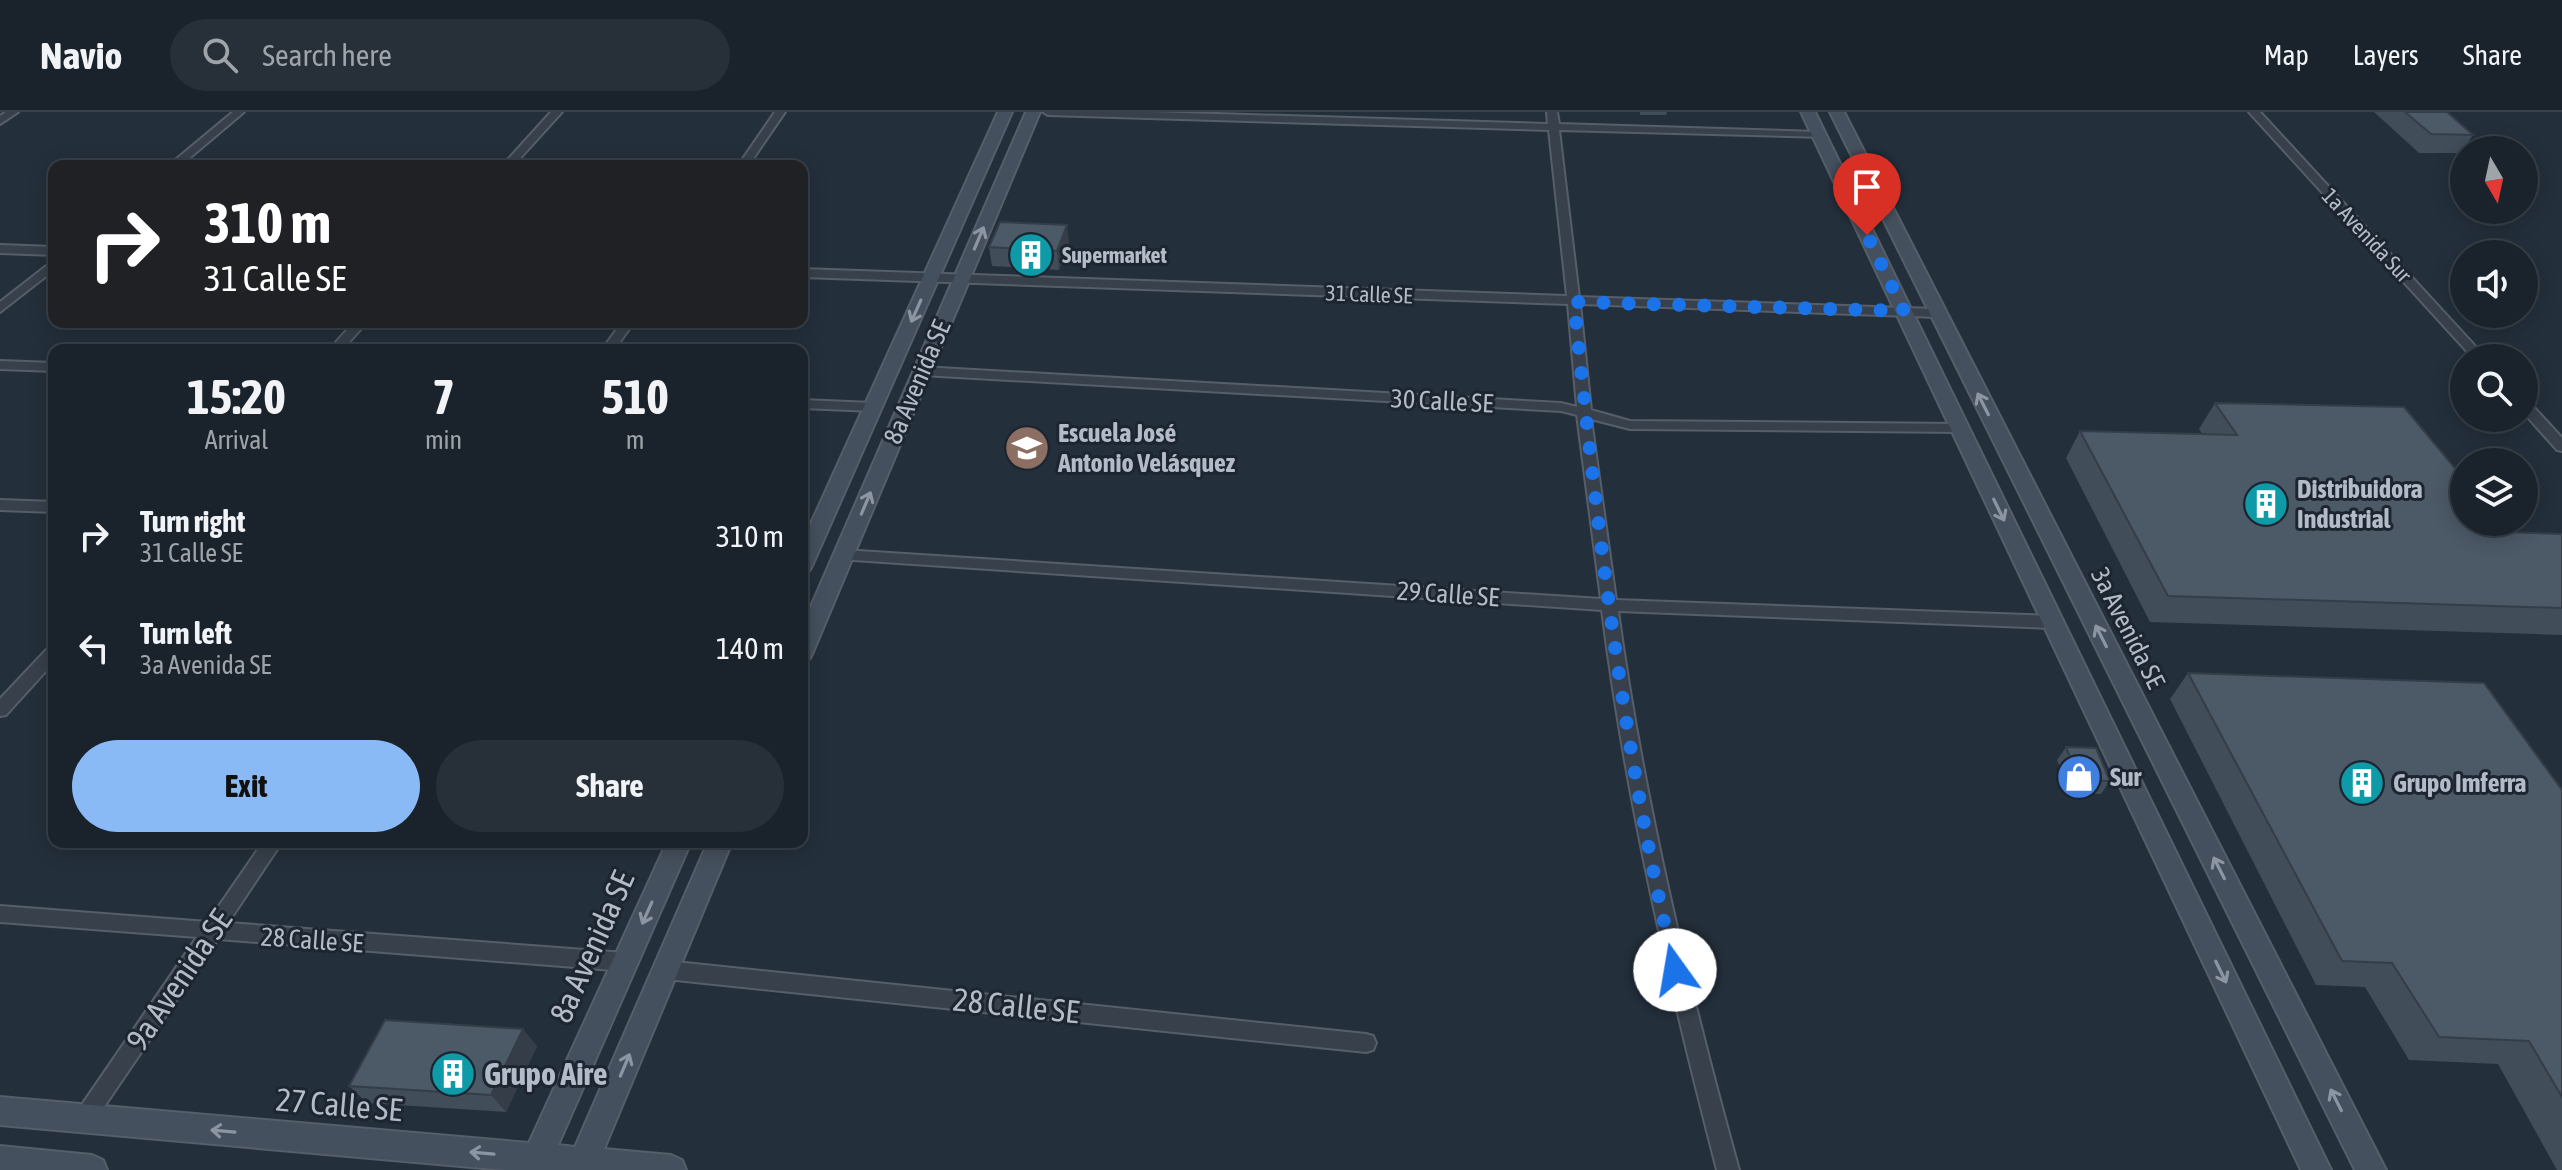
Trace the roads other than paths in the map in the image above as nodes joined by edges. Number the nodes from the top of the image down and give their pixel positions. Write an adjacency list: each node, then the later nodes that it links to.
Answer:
1 (13, 112): 12 (street)
2 (239, 112): 14 (street)
3 (557, 112): 15 (street)
4 (780, 112): 16 (street)
5 (1005, 112): 21 (main road, 8a Avenida SE)
6 (1033, 112): 22 (main road, 8a Avenida SE, one-way to 6)
7 (1048, 112): 11 (street)
8 (1808, 112): 13 (main road)
9 (1837, 112): 26 (main road, 3a Avenida SE)
10 (2254, 112): 29 (street, 1a Avenida Sur)
11 (1553, 119): 13 (street); 23 (street)
12 (0, 121)
13 (1819, 135): 25 (main road)
14 (180, 160)
15 (513, 160)
16 (747, 160)
17 (0, 249): 18 (street)
18 (48, 251)
19 (48, 269): 24 (street)
20 (808, 273): 21 (street, 31 Calle SE)
21 (932, 276): 22 (street, 31 Calle SE); 34 (main road, 8a Avenida SE, one-way to 34)
22 (962, 277): 23 (street, 31 Calle SE); 32 (main road, 8a Avenida SE)
23 (1574, 302): 25 (street, 31 Calle SE); 35 (street)
24 (0, 308)
25 (1904, 311): 26 (street, 31 Calle SE); 37 (main road)
26 (1936, 313): 66 (main road, 3a Avenida SE, one-way to 26)
27 (355, 328): 28 (street)
28 (341, 344)
29 (2467, 344)
30 (0, 365): 31 (street)
31 (48, 367)
32 (922, 371): 35 (street, 30 Calle SE); 42 (main road, 8a Avenida SE, one-way to 32)
33 (808, 404): 34 (street)
34 (873, 407): 41 (main road, 8a Avenida SE)
35 (1584, 414): 37 (street, 30 Calle SE); 43 (street)
36 (2538, 420): 38 (street)
37 (1960, 428): 44 (main road, one-way to 44)
38 (2562, 447)
39 (0, 505): 40 (street)
40 (48, 507)
41 (808, 547)
42 (843, 555): 43 (street, 29 Calle SE); 45 (main road, 8a Avenida SE)
43 (1610, 605): 44 (street, 29 Calle SE); 64 (street)
44 (2053, 622): 65 (main road, one-way to 65)
45 (808, 638)
46 (48, 658): 47 (street)
47 (0, 710)
48 (269, 848): 52 (street, 9a Avenida SE)
49 (676, 848): 53 (main road, 8a Avenida SE, one-way to 53)
50 (717, 848): 54 (main road)
51 (0, 914): 52 (street, 28 Calle SE)
52 (211, 932): 53 (street, 28 Calle SE); 57 (street, 9a Avenida SE)
53 (625, 962): 59 (main road, 8a Avenida SE)
54 (666, 970): 55 (street, 28 Calle SE); 60 (main road, one-way to 54)
55 (1366, 1043)
56 (0, 1111): 57 (main road, 27 Calle SE)
57 (84, 1119): 59 (main road, 27 Calle SE, one-way to 57)
58 (0, 1161): 61 (main road)
59 (534, 1164): 60 (main road, 27 Calle SE)
60 (582, 1166): 63 (main road, 27 Calle SE)
61 (50, 1168): 62 (main road)
62 (92, 1170)
63 (671, 1170)
64 (1728, 1170)
65 (2316, 1170)
66 (2371, 1170)

